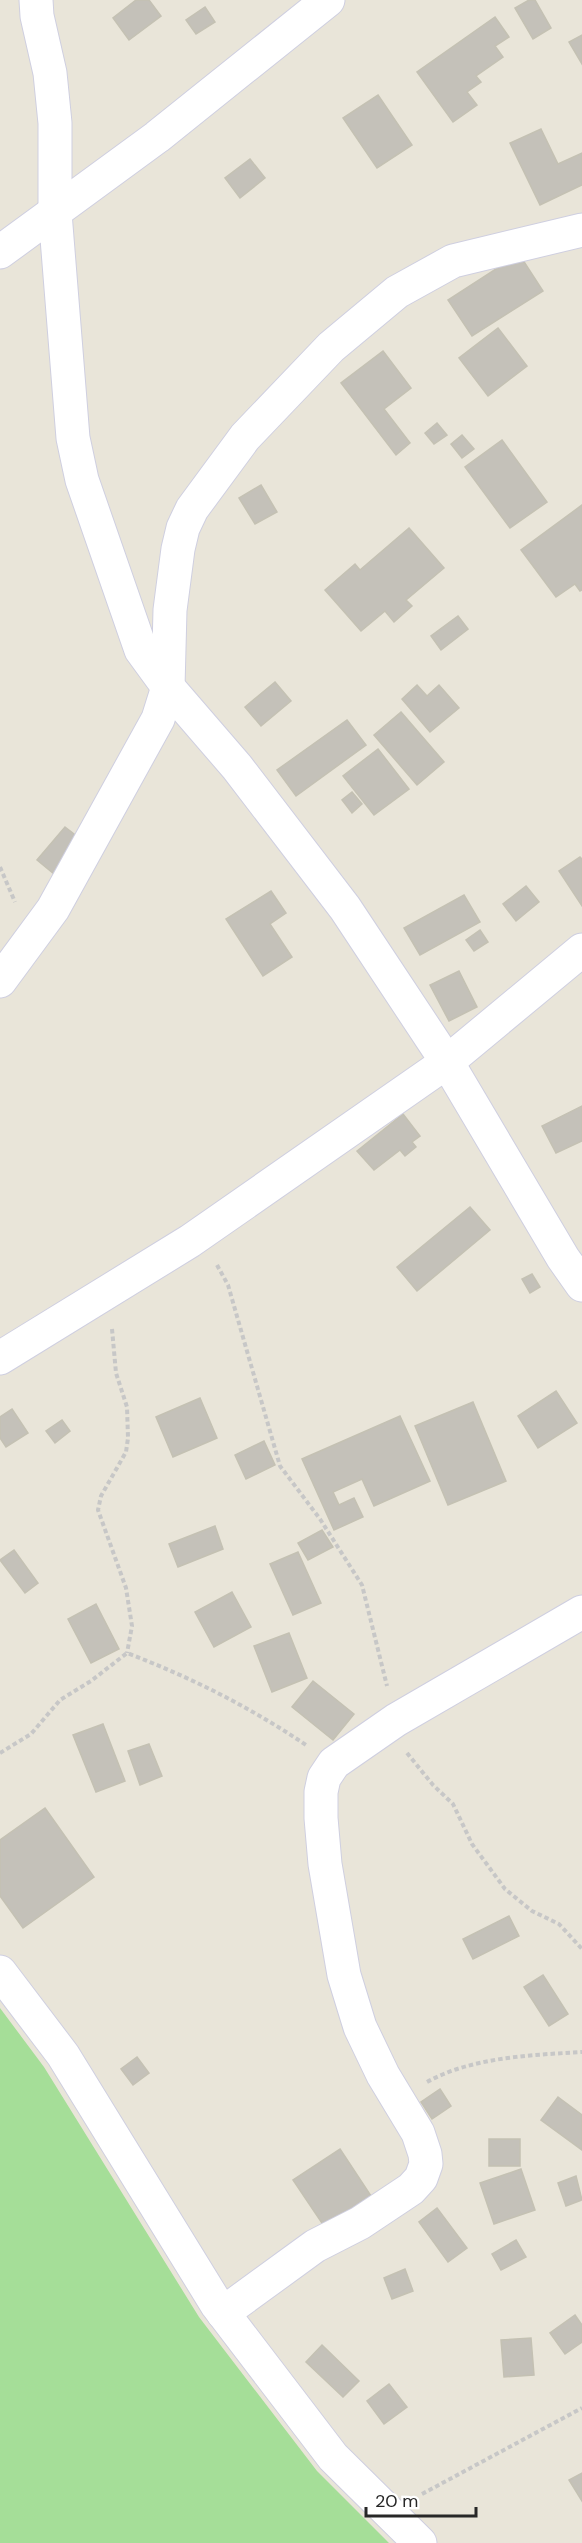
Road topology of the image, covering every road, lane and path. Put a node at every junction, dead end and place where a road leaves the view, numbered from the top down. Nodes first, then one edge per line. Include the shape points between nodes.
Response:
1 (36, 0) edge
2 (328, 0) edge
3 (55, 213) junction
4 (582, 230) edge
5 (0, 252) edge
6 (168, 687) junction
7 (582, 950) edge
8 (0, 981) edge
9 (447, 1062) junction
10 (190, 1241) junction
11 (582, 1286) edge
12 (110, 1290) junction
13 (0, 1358) edge
14 (582, 1612) edge
15 (127, 1653) junction
16 (391, 1723) junction
17 (0, 1753) edge
18 (334, 1763) junction
19 (582, 1949) edge
20 (0, 1972) edge
21 (582, 2052) edge
22 (397, 2099) junction
23 (224, 2313) junction
24 (582, 2408) edge
25 (389, 2512) junction
26 (420, 2543) edge

1 - 3 street via 52,93
2 - 3 street
3 - 5 street
3 - 6 street via 73,438 82,480 141,650
4 - 6 street via 453,261 397,292 331,347 273,406 214,477 183,528 170,610
6 - 8 street via 144,747 54,909
6 - 9 street via 237,767 345,908
7 - 9 street
9 - 10 street
9 - 11 street
10 - 12 street
10 - 16 path via 219,1268 228,1285 280,1466 362,1585
12 - 13 street
12 - 15 path via 112,1351 127,1407 128,1438 126,1452 100,1496 98,1510 126,1588 132,1626
14 - 16 street
15 - 17 path via 60,1700 31,1734
15 - 18 path via 181,1674 259,1713
16 - 18 street
16 - 19 path via 433,1785 453,1804 472,1844 505,1889 531,1911 559,1924
18 - 22 street via 321,1792 333,1918 344,1975 360,2027
20 - 23 street via 63,2055
21 - 22 path via 507,2058 468,2067 431,2080
22 - 23 street via 418,2133 425,2154 421,2178 360,2223 315,2246
23 - 25 street via 333,2457
24 - 25 path
25 - 26 street

